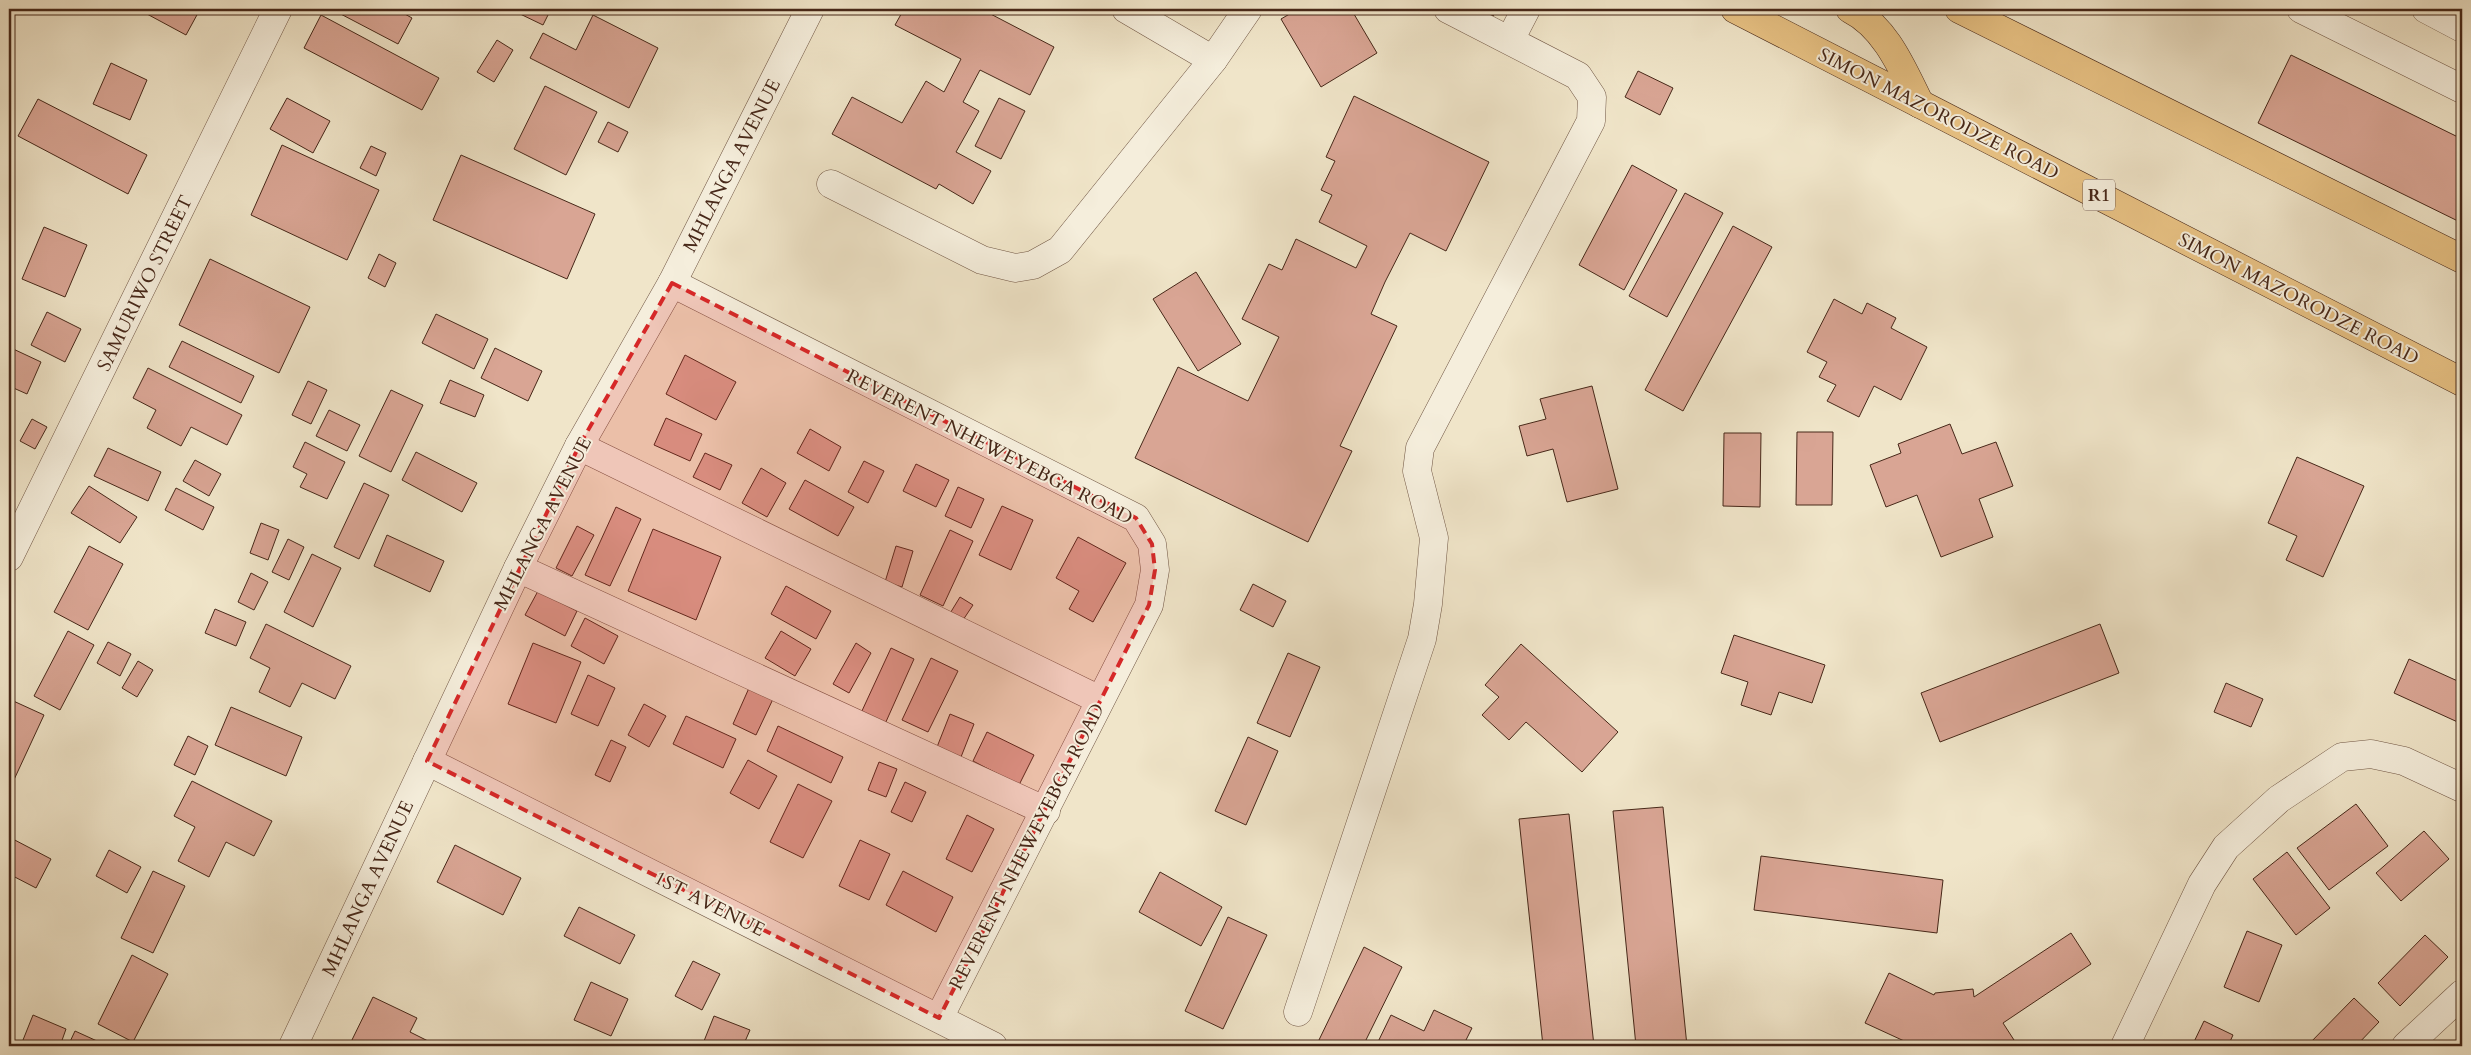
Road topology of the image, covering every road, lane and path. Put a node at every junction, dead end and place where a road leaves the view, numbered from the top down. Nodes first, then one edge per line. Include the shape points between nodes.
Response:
1 (278, 9) edge
2 (810, 9) edge
3 (1126, 9) edge
4 (1248, 9) edge
5 (1448, 9) edge
6 (1526, 9) edge
7 (1735, 9) edge
8 (1850, 9) edge
9 (1959, 9) edge
10 (2301, 9) edge
11 (2426, 9) edge
12 (2462, 28) edge
13 (1510, 40) junction
14 (1213, 60) junction
15 (2462, 89) edge
16 (1920, 104) junction
17 (831, 184) dead end
18 (2462, 259) edge
19 (672, 283) junction
20 (2462, 382) edge
21 (580, 446) junction
22 (9, 557) edge
23 (518, 568) junction
24 (1100, 700) junction
25 (427, 761) junction
26 (2462, 788) edge
27 (1046, 811) junction
28 (2462, 994) edge
29 (1298, 1012) dead end
30 (939, 1018) junction
31 (293, 1046) edge
32 (993, 1046) edge
33 (2125, 1046) edge
34 (2406, 1046) edge

1 - 22 street, SAMURIWO STREET
2 - 19 street, MHLANGA AVENUE
3 - 14 street
4 - 14 street
5 - 13 street
6 - 13 street
7 - 16 highway, SIMON MAZORODZE ROAD / R1
8 - 16 highway via 1877,30 1895,52
9 - 18 highway
10 - 15 street
11 - 12 street
13 - 29 street via 1578,76 1592,97 1591,121 1420,448 1418,471 1434,538 1422,639
14 - 17 street via 1060,250 1033,264 1015,268 982,260
16 - 20 highway, SIMON MAZORODZE ROAD / R1
19 - 21 street, MHLANGA AVENUE
19 - 24 street, REVERENT NHEWEYEBGA ROAD via 1136,518 1152,544 1155,570 1149,605
21 - 23 street, MHLANGA AVENUE
21 - 24 street
23 - 25 street, MHLANGA AVENUE
23 - 27 street
24 - 27 street, REVERENT NHEWEYEBGA ROAD
25 - 30 street, 1ST AVENUE
25 - 31 street, MHLANGA AVENUE
26 - 33 street via 2404,761 2371,754 2342,757 2279,799 2226,847 2202,884
27 - 30 street, REVERENT NHEWEYEBGA ROAD
28 - 34 street
30 - 32 street, 1ST AVENUE

